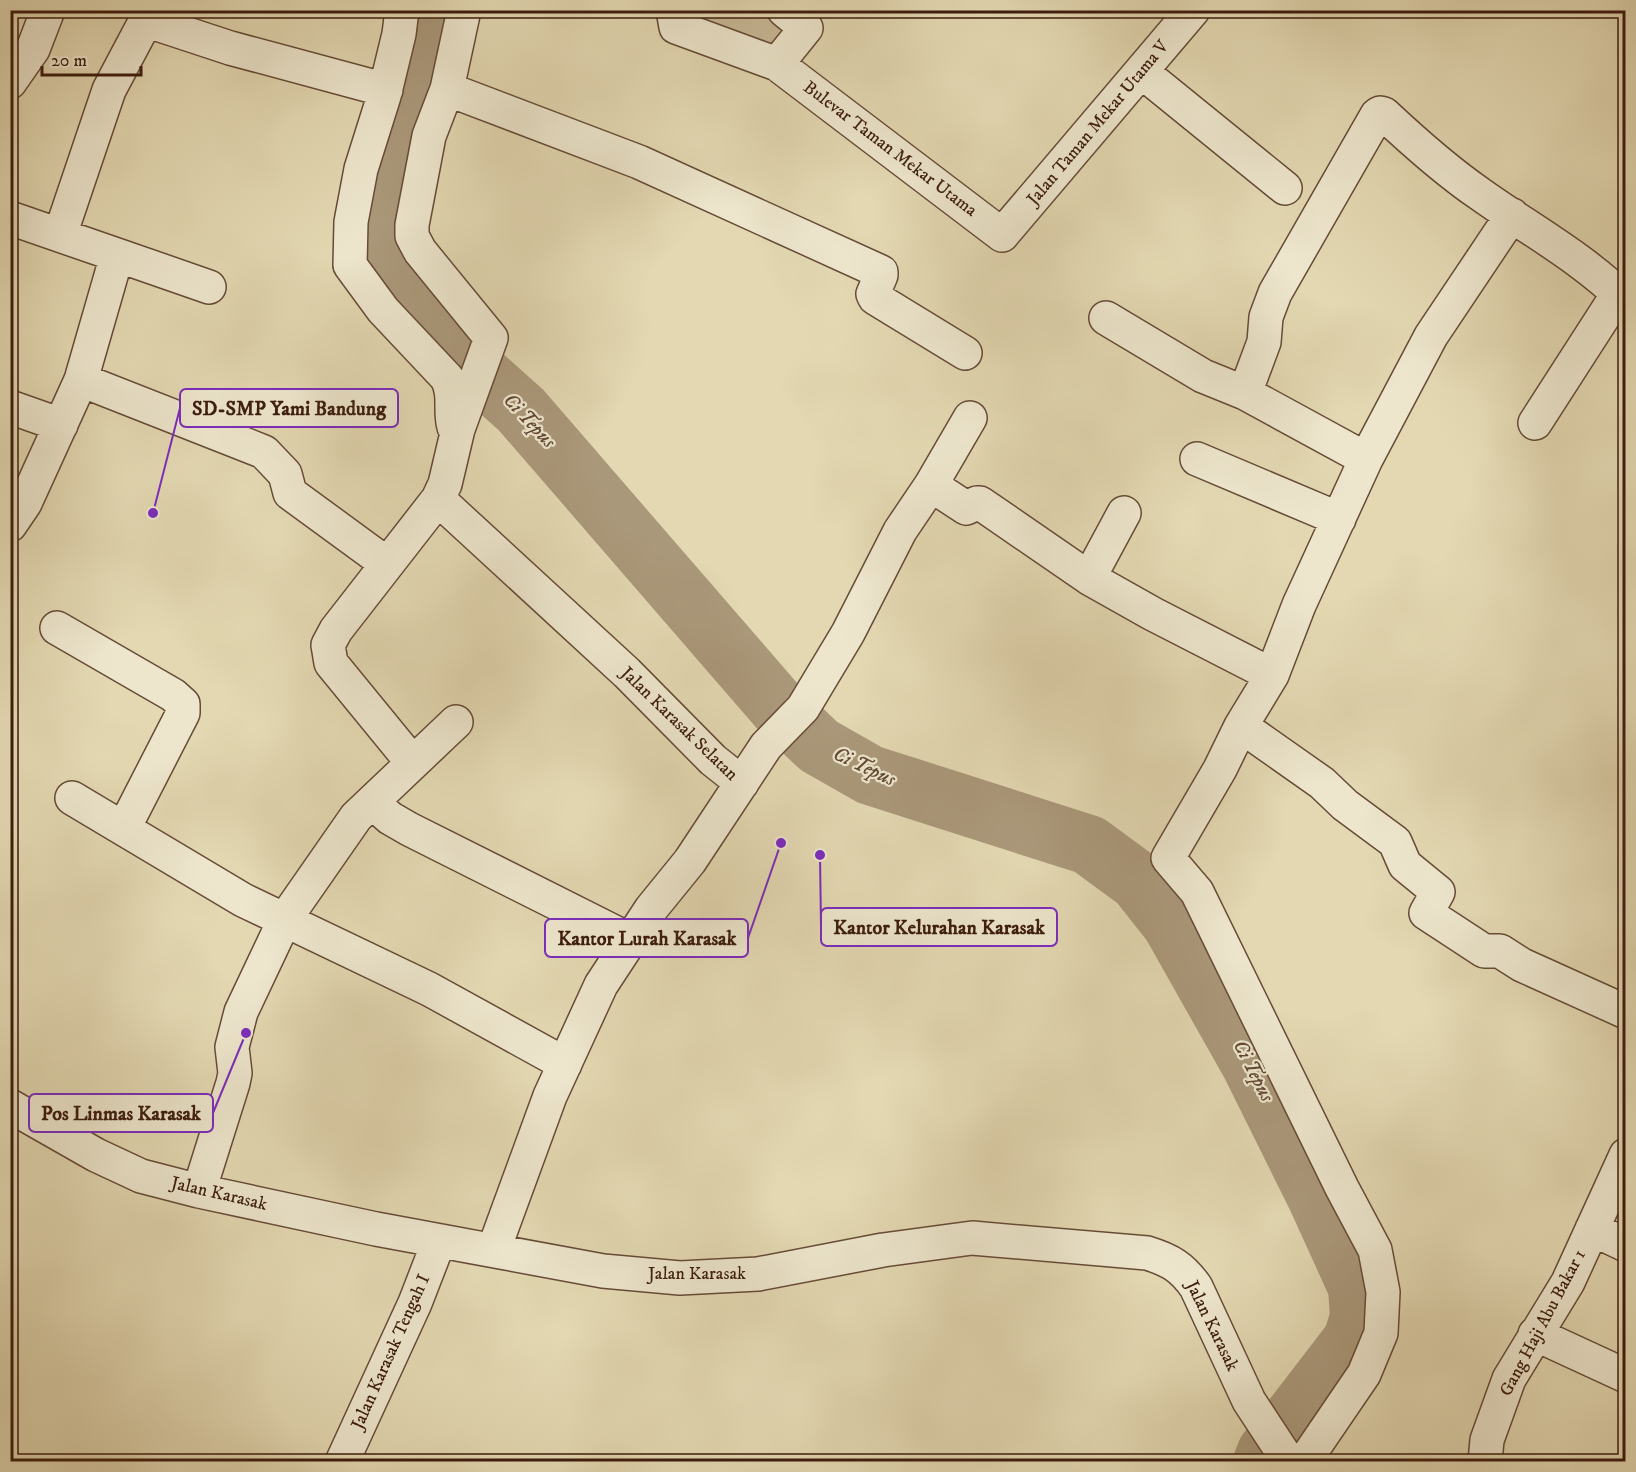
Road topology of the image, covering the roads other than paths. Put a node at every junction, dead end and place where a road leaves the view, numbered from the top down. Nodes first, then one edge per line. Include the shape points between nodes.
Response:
1 (48, 10) edge
2 (402, 10) edge
3 (464, 10) edge
4 (673, 10) edge
5 (1193, 10) edge
6 (154, 16) edge
7 (804, 16) edge
8 (777, 64) junction
9 (1142, 72) junction
10 (10, 81) edge
11 (447, 88) junction
12 (386, 90) junction
13 (1285, 188) dead end
14 (1512, 215) junction
15 (10, 218) edge
16 (60, 235) junction
17 (1002, 235) joint
18 (117, 255) junction
19 (209, 286) dead end
20 (1622, 297) edge
21 (1106, 318) dead end
22 (965, 353) dead end
23 (81, 380) junction
24 (1245, 393) junction
25 (10, 407) edge
26 (970, 418) dead end
27 (1535, 423) dead end
28 (61, 425) junction
29 (458, 429) junction
30 (1197, 459) dead end
31 (1366, 459) junction
32 (931, 485) junction
33 (438, 499) junction
34 (1124, 513) dead end
35 (1339, 519) junction
36 (10, 525) edge
37 (387, 564) junction
38 (1089, 578) junction
39 (57, 628) dead end
40 (1272, 675) junction
41 (456, 722) dead end
42 (1241, 726) junction
43 (412, 762) junction
44 (742, 783) junction
45 (72, 798) dead end
46 (372, 802) junction
47 (124, 828) junction
48 (285, 919) junction
49 (630, 940) junction
50 (1626, 1012) edge
51 (565, 1064) junction
52 (10, 1106) edge
53 (1626, 1155) edge
54 (199, 1191) junction
55 (1592, 1229) junction
56 (439, 1241) junction
57 (1626, 1245) edge
58 (494, 1250) junction
59 (1535, 1334) junction
60 (1626, 1376) edge
61 (1294, 1460) edge
62 (342, 1461) edge
63 (1485, 1461) edge

1 - 10 street via 33,49
2 - 12 street
3 - 11 street
4 - 8 street, Bulevar Taman Mekar Utama via 675,27
5 - 9 street, Jalan Taman Mekar Utama V
6 - 12 street via 230,48
6 - 16 street via 145,22 109,90
7 - 8 street
8 - 17 street, Bulevar Taman Mekar Utama
9 - 13 street
9 - 17 street, Jalan Taman Mekar Utama V
11 - 22 street via 639,162 881,272 875,298
11 - 29 street via 429,135 412,236 491,338
12 - 29 street via 351,222 350,265 383,310 447,378 453,390 453,426
14 - 20 street
14 - 24 street via 1426,154 1384,114 1377,115 1275,293 1266,317 1264,342
14 - 31 street via 1431,336
15 - 16 street
16 - 18 street
18 - 19 street
18 - 23 street
20 - 27 street
21 - 24 street via 1203,376
23 - 28 street
23 - 37 street via 264,452 285,474 290,493
24 - 31 street
25 - 28 street
26 - 32 street
28 - 36 street via 25,503
29 - 33 street
30 - 35 street
31 - 35 street
32 - 38 street via 966,508 980,503
32 - 44 street via 900,531 848,633 803,708 766,746
33 - 37 street
33 - 44 street, Jalan Karasak Selatan
34 - 38 street
35 - 40 street
37 - 43 street via 328,645 331,663
38 - 40 street
39 - 47 street via 183,704 183,713
40 - 42 street
41 - 43 street
42 - 50 street via 1322,783 1395,842 1405,865 1438,892 1426,913 1484,951 1500,951 1522,965
42 - 61 street via 1168,858 1197,892 1375,1250 1383,1292 1381,1333 1364,1374
43 - 46 street
44 - 49 street, Jalan Karasak Selatan
45 - 47 street
46 - 48 street via 356,817
46 - 49 street via 409,829
47 - 48 street via 243,900
48 - 51 street via 429,989
48 - 54 street via 241,1012 232,1047 233,1083
49 - 51 street, Jalan Karasak Selatan via 601,985
51 - 58 street, Jalan Karasak Selatan
52 - 54 street, Jalan Karasak via 141,1176
53 - 55 street, Gang Haji Abu Bakar 1
54 - 56 street, Jalan Karasak
55 - 57 street
55 - 59 street, Gang Haji Abu Bakar 1 via 1569,1282
56 - 58 street, Jalan Karasak
56 - 62 street, Jalan Karasak Tengah I via 415,1303
58 - 61 street, Jalan Karasak via 603,1271 680,1278 758,1274 972,1238 1146,1253 1166,1259 1185,1272 1196,1287 1249,1401
59 - 60 street
59 - 63 street, Gang Haji Abu Bakar 1 via 1509,1379 1487,1440

